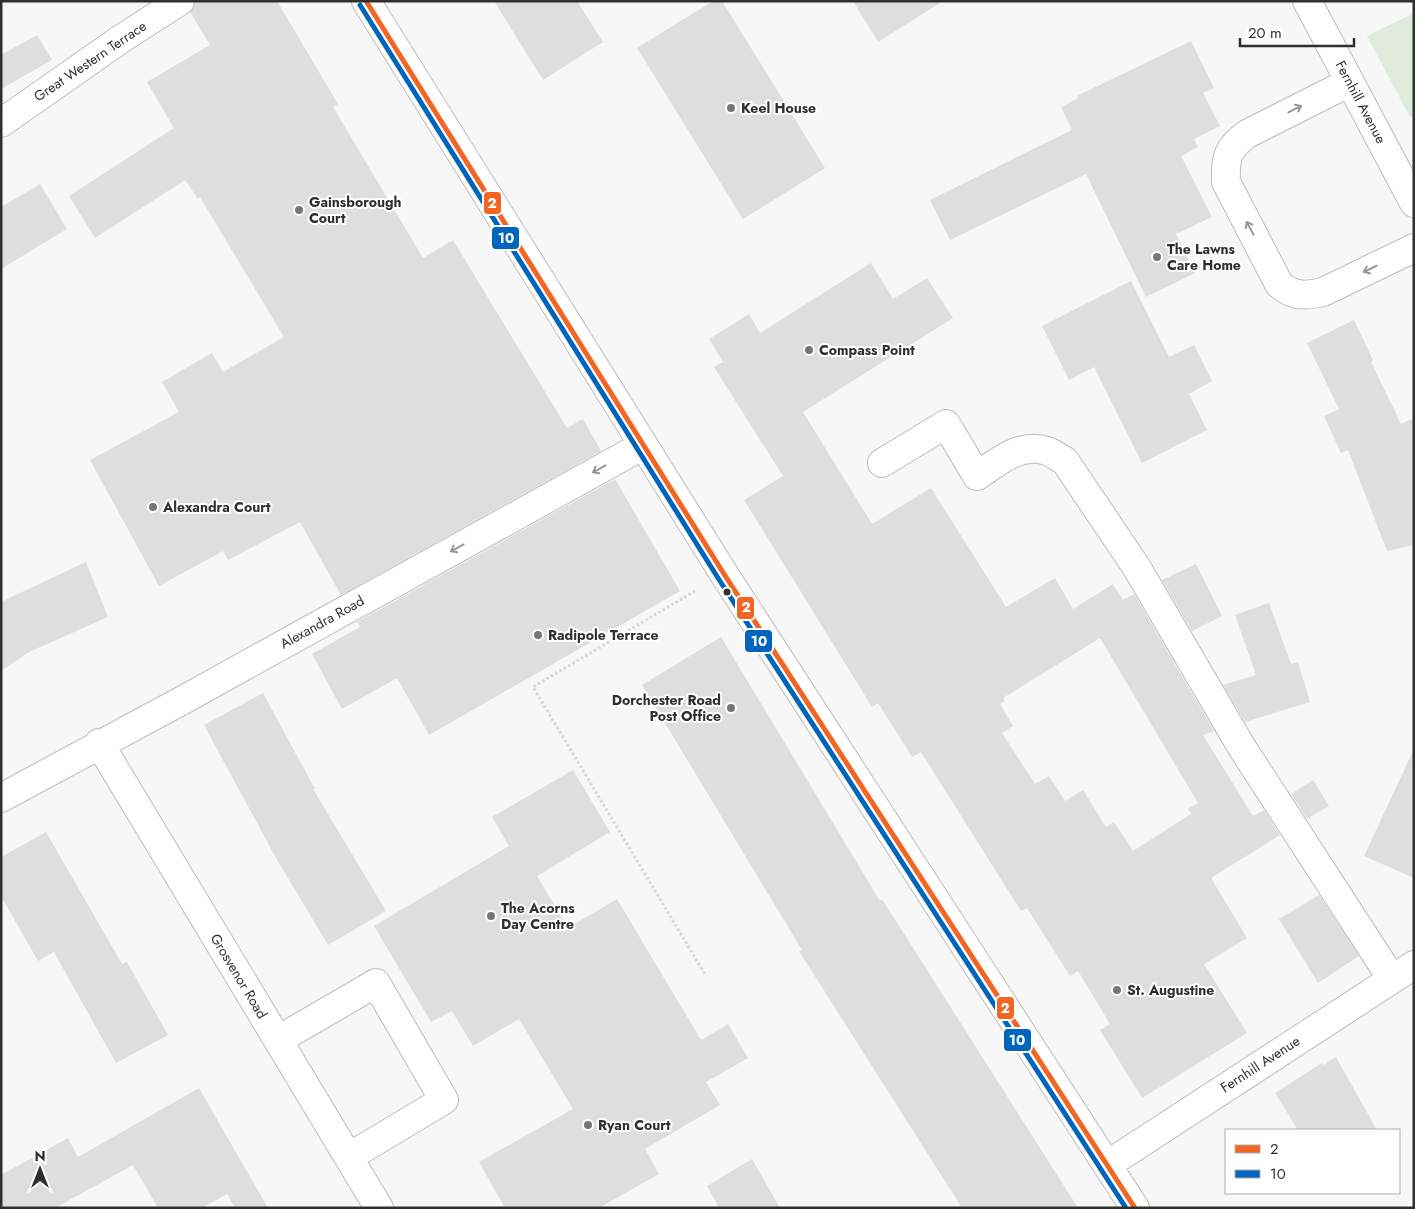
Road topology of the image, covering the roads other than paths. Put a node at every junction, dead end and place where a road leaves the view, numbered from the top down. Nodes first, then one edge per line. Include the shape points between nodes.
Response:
1 (180, 1) edge
2 (366, 1) edge
3 (1307, 1) edge
4 (1350, 82) junction
5 (1, 123) edge
6 (1414, 203) edge
7 (1414, 248) edge
8 (642, 446) junction
9 (882, 463) dead end
10 (100, 743) junction
11 (1, 798) edge
12 (1403, 972) edge
13 (278, 1040) junction
14 (349, 1157) junction
15 (1107, 1164) junction
16 (379, 1208) edge
17 (1135, 1208) edge

1 - 5 street, Great Western Terrace
2 - 8 street
3 - 4 street, Fernhill Avenue
4 - 6 street, Fernhill Avenue
7 -> 4 street via 1323,292 1297,295 1280,284 1226,182 1228,152 1235,143
8 -> 10 street, Alexandra Road
8 - 15 street
9 - 12 street via 946,424 977,476 1015,452 1030,448 1065,461 1137,568 1242,746
10 - 11 street, Alexandra Road
10 - 13 street, Grosvenor Road
12 - 15 street, Fernhill Avenue
13 - 14 street, Grosvenor Road
13 - 14 street via 376,983 444,1100
14 - 16 street, Grosvenor Road
15 - 17 street

